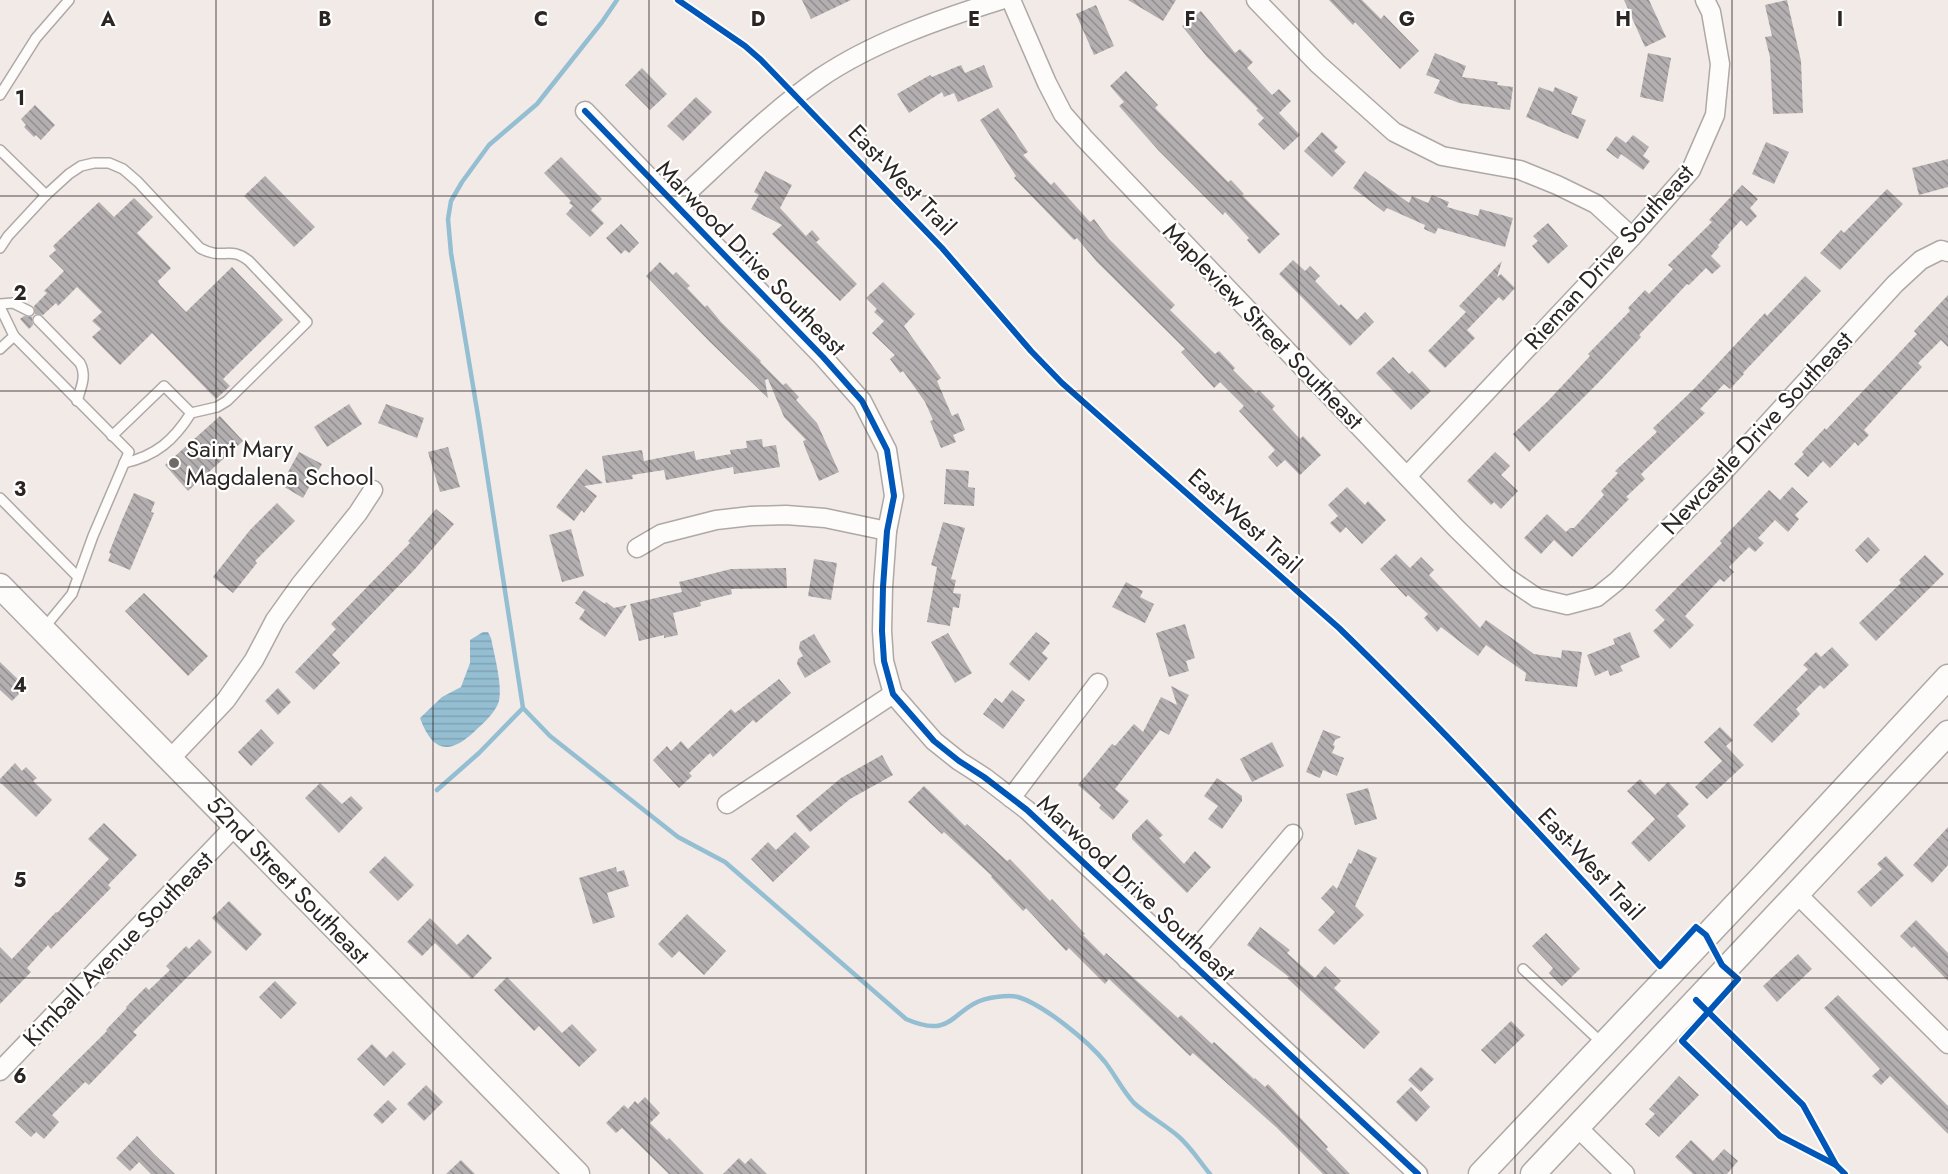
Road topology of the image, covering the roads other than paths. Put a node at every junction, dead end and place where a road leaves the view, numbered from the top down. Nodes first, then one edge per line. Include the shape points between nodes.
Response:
1 (69, 0) edge
2 (1001, 0) edge
3 (1011, 0) edge
4 (1256, 0) edge
5 (1705, 0) edge
6 (0, 95) edge
7 (585, 111) dead end
8 (0, 150) edge
9 (46, 195) junction
10 (675, 204) junction
11 (1632, 237) junction
12 (0, 248) edge
13 (1944, 251) edge
14 (0, 305) edge
15 (29, 311) dead end
16 (38, 320) dead end
17 (14, 336) junction
18 (0, 350) edge
19 (77, 401) junction
20 (191, 413) junction
21 (112, 436) junction
22 (124, 463) junction
23 (1407, 476) junction
24 (373, 490) dead end
25 (0, 498) edge
26 (887, 531) junction
27 (637, 548) dead end
28 (78, 577) junction
29 (0, 586) edge
30 (1567, 605) joint
31 (42, 630) junction
32 (1948, 677) edge
33 (1098, 683) dead end
34 (893, 694) junction
35 (1948, 733) edge
36 (170, 759) junction
37 (1011, 798) junction
38 (727, 804) dead end
39 (235, 826) junction
40 (1293, 834) dead end
41 (1797, 894) junction
42 (1187, 960) junction
43 (1679, 963) junction
44 (1523, 969) dead end
45 (1688, 1009) junction
46 (1603, 1044) junction
47 (1948, 1044) edge
48 (0, 1071) edge
49 (1577, 1127) junction
50 (577, 1174) edge
51 (1418, 1174) edge
52 (1481, 1174) edge
53 (1533, 1174) edge
54 (1625, 1174) edge

1 - 6 lane via 36,38
2 - 10 street via 884,43 821,77 775,113
3 - 23 street, Mapleview Street Southeast via 1063,114
4 - 11 street via 1318,64 1394,132 1442,156 1520,170 1557,185 1596,204
5 - 11 street, Rieman Drive Southeast via 1711,12 1720,64 1715,115 1691,170
7 - 10 street, Marwood Drive Southeast
8 - 9 lane
9 - 12 lane
9 - 20 lane via 81,166 109,163 123,169 200,248 212,254 239,253 307,322 227,401
10 - 26 street, Marwood Drive Southeast via 862,402 887,450 894,496
11 - 23 street, Rieman Drive Southeast
13 - 30 street, Newcastle Drive Southeast via 1921,260 1895,284 1717,479 1617,581 1597,597
14 - 15 lane via 13,303
14 - 17 lane
16 - 19 lane via 80,363 84,376
17 - 18 lane
17 - 19 lane
19 - 21 lane
20 - 21 lane via 164,386
20 - 22 lane via 163,448
21 - 22 lane via 129,452
22 - 28 lane
23 - 30 street, Mapleview Street Southeast via 1506,577 1537,598
24 - 36 street via 275,620 226,700
25 - 28 lane
26 - 27 street via 825,518 751,516 661,534
26 - 34 street, Marwood Drive Southeast via 882,630 884,661
28 - 31 lane via 72,594
29 - 31 main road, 52nd Street Southeast
31 - 36 main road, 52nd Street Southeast
32 - 43 main road
33 - 37 street
34 - 37 street, Marwood Drive Southeast via 934,741
34 - 38 street
35 - 41 main road
36 - 39 main road, 52nd Street Southeast
37 - 42 street, Marwood Drive Southeast
39 - 48 street, Kimball Avenue Southeast
39 - 50 main road, 52nd Street Southeast
40 - 42 street
41 - 45 main road
41 - 47 street
42 - 51 street, Marwood Drive Southeast
43 - 45 main road via 1692,979
43 - 46 main road
44 - 46 lane
45 - 49 main road
46 - 52 main road
49 - 53 main road
49 - 54 street

